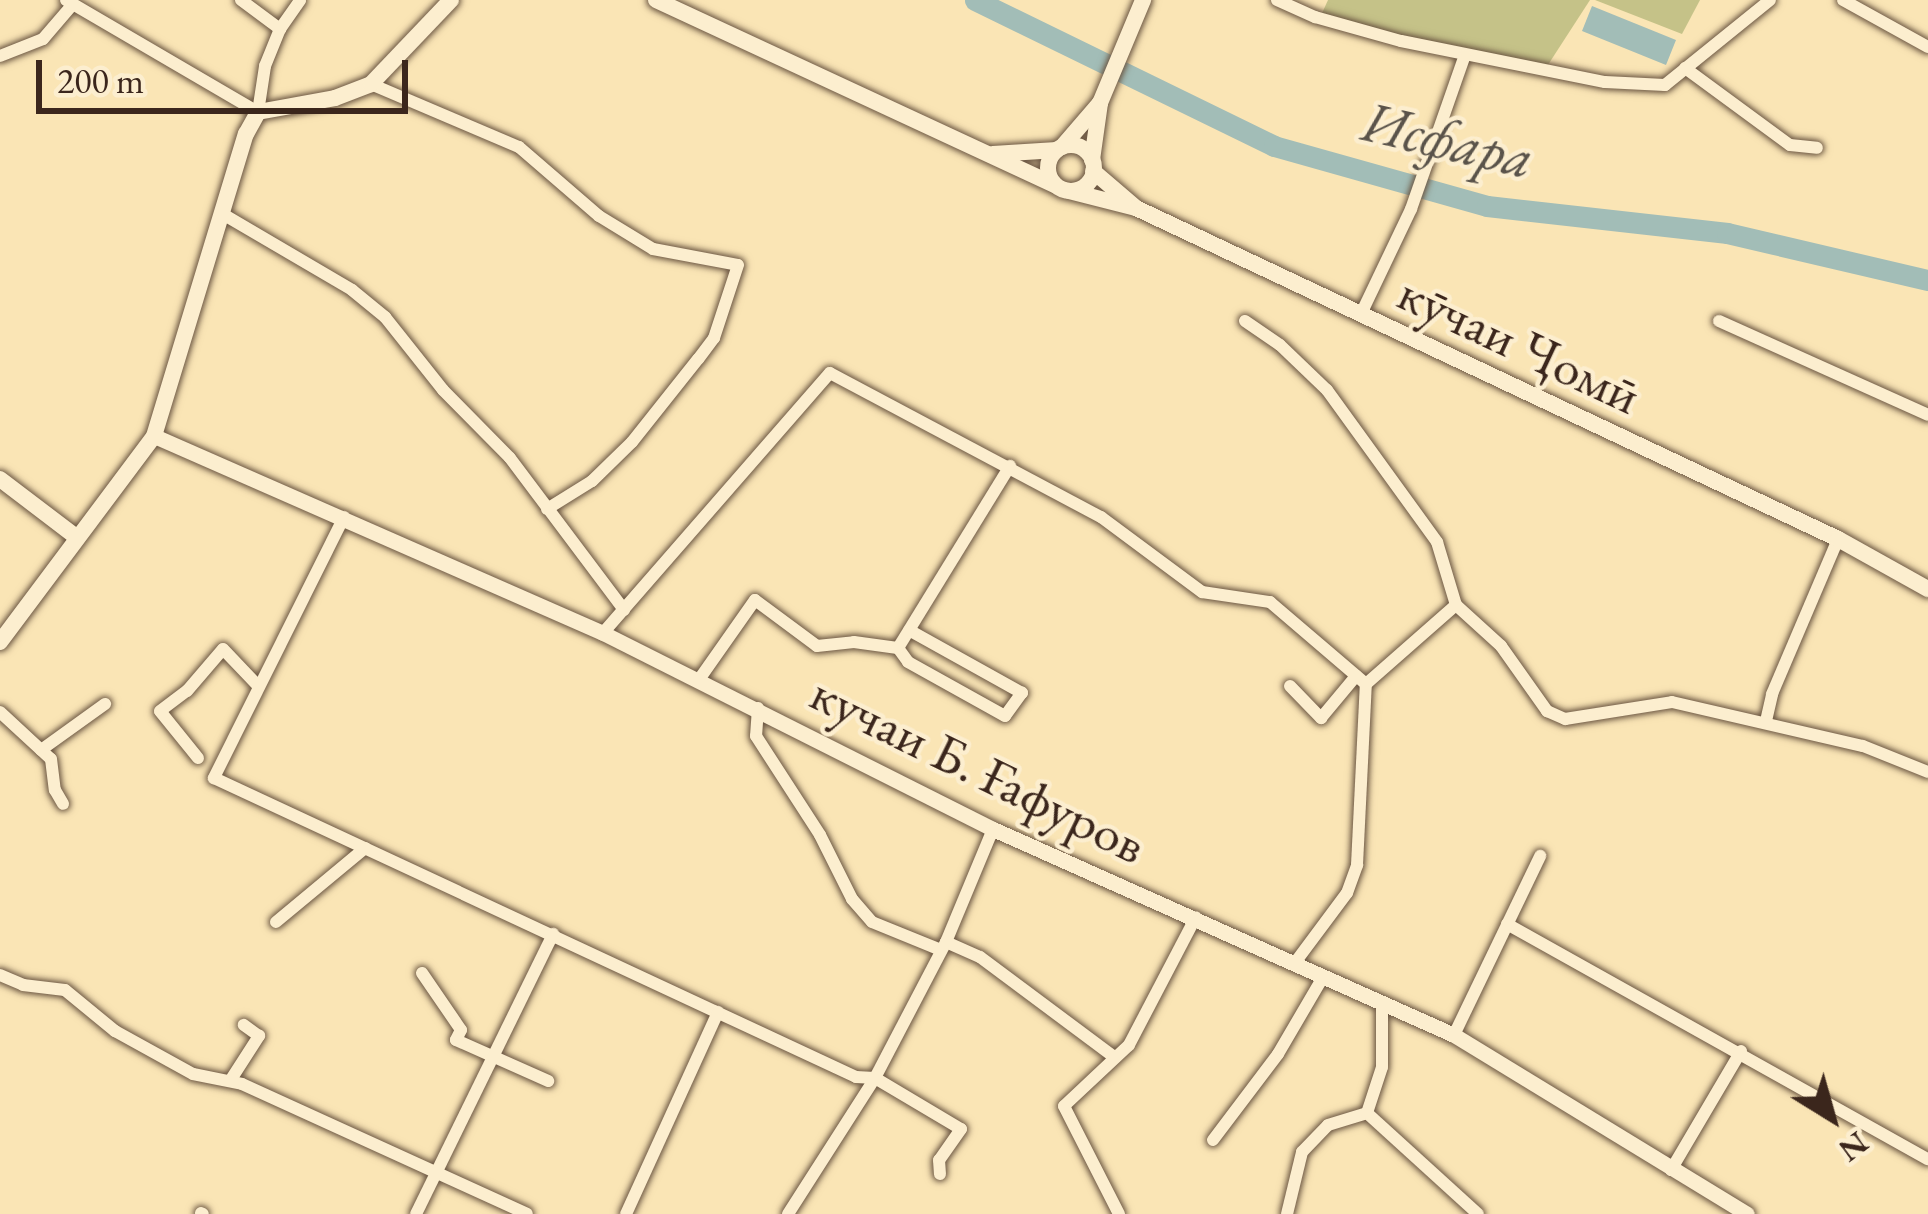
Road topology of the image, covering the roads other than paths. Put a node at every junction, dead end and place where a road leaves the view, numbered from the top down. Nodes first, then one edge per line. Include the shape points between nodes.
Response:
1 (241, 0) edge
2 (300, 0) edge
3 (451, 0) edge
4 (656, 0) edge
5 (1143, 0) edge
6 (1276, 0) edge
7 (1770, 0) edge
8 (1843, 0) edge
9 (70, 2) edge
10 (280, 29) junction
11 (1928, 47) edge
12 (1465, 55) junction
13 (0, 56) edge
14 (1685, 68) junction
15 (371, 84) junction
16 (1103, 98) junction
17 (259, 112) junction
18 (1059, 148) junction
19 (1817, 148) dead end
20 (989, 154) junction
21 (1093, 166) junction
22 (1062, 188) junction
23 (1136, 208) junction
24 (221, 213) junction
25 (1361, 314) junction
26 (1245, 321) dead end
27 (1719, 322) dead end
28 (1928, 416) edge
29 (154, 436) junction
30 (1010, 466) junction
31 (0, 479) edge
32 (547, 509) junction
33 (344, 517) junction
34 (76, 537) junction
35 (1838, 539) junction
36 (1928, 589) edge
37 (1456, 605) junction
38 (624, 610) junction
39 (910, 630) junction
40 (603, 634) junction
41 (0, 642) edge
42 (898, 648) junction
43 (1361, 680) junction
44 (698, 681) junction
45 (1290, 686) dead end
46 (259, 687) junction
47 (105, 704) dead end
48 (758, 707) junction
49 (0, 712) edge
50 (1766, 721) junction
51 (40, 750) junction
52 (198, 758) dead end
53 (1928, 772) edge
54 (63, 804) dead end
55 (994, 829) junction
56 (365, 848) junction
57 (1540, 856) dead end
58 (1196, 917) junction
59 (275, 922) dead end
60 (1507, 924) junction
61 (553, 934) junction
62 (943, 946) junction
63 (1294, 964) junction
64 (422, 973) dead end
65 (0, 975) edge
66 (1323, 977) junction
67 (1382, 1004) junction
68 (718, 1012) junction
69 (244, 1025) dead end
70 (1454, 1035) junction
71 (1741, 1051) junction
72 (493, 1057) junction
73 (1114, 1057) junction
74 (874, 1078) junction
75 (548, 1081) dead end
76 (230, 1082) junction
77 (1367, 1113) junction
78 (1213, 1141) dead end
79 (1928, 1159) edge
80 (437, 1169) junction
81 (1671, 1170) junction
82 (940, 1174) dead end
83 (1107, 1198) junction
84 (416, 1214) edge
85 (527, 1214) edge
86 (626, 1214) edge
87 (788, 1214) edge
88 (1097, 1214) edge
89 (1119, 1214) edge
90 (1287, 1214) edge
91 (1478, 1214) edge
92 (1748, 1214) edge

1 - 10 street
2 - 10 street
3 - 15 main road
4 - 20 main road, кӯчаи Ҷомӣ
5 - 16 main road
6 - 12 street
7 - 14 street
8 - 11 street
9 - 13 street via 43,39
9 - 17 street
10 - 17 street
12 - 14 street via 1605,82 1665,85
12 - 25 street via 1411,208
14 - 19 street via 1790,145
15 - 17 main road
15 - 32 street via 520,147 599,217 653,249 738,265 698,359 632,442
16 - 18 main road
16 - 21 main road
17 - 24 main road
18 - 20 main road
18 - 21 main road via 1076,146
18 - 22 main road via 1048,164
20 - 22 main road, кӯчаи Ҷомӣ
21 - 22 main road via 1082,188
21 - 23 main road
22 - 23 main road, кӯчаи Ҷомӣ
23 - 25 main road, кӯчаи Ҷомӣ
24 - 29 main road
24 - 32 street via 385,317
25 - 35 main road, кӯчаи Ҷомӣ
26 - 37 street via 1327,390 1437,542
27 - 28 street
29 - 33 street, кучаи Б. Ғафуров
29 - 34 main road
30 - 38 street via 830,374
30 - 39 street
30 - 43 street via 1101,517 1202,592 1270,602
31 - 34 main road
32 - 38 street
33 - 40 street, кучаи Б. Ғафуров
33 - 46 street
34 - 41 main road
35 - 36 main road, кӯчаи Ҷомӣ
35 - 50 street
37 - 43 street
37 - 50 street via 1501,646 1547,710 1564,719 1672,702
38 - 40 street
39 - 42 street
39 - 42 street via 1022,693 1005,716 908,662
40 - 44 street, кучаи Б. Ғафуров
42 - 44 street via 818,646 755,600
43 - 45 street via 1321,718
43 - 63 street via 1357,865 1347,893
44 - 48 street, кучаи Б. Ғафуров
46 - 52 street via 224,649 160,711
46 - 56 street via 214,778
47 - 51 street
48 - 55 street, кучаи Б. Ғафуров
48 - 62 street via 756,736 852,899 872,922
49 - 51 street
50 - 53 street
51 - 54 street via 51,759
55 - 58 street, кучаи Б. Ғафуров
55 - 62 street
56 - 59 street
56 - 61 street
57 - 60 street
58 - 63 street, кучаи Б. Ғафуров
58 - 73 street via 1153,1006
60 - 70 street
60 - 71 street
61 - 68 street
61 - 72 street
62 - 73 street via 980,957
62 - 74 street
63 - 66 street, кучаи Б. Ғафуров
64 - 72 street via 461,1030 456,1040
65 - 76 street via 65,990 115,1031 193,1073
66 - 67 street, кучаи Б. Ғафуров
66 - 78 street
67 - 70 street, кучаи Б. Ғафуров
67 - 77 street via 1382,1067
68 - 74 street via 856,1077
68 - 86 street
69 - 76 street via 259,1036
70 - 81 street, кучаи Б. Ғафуров
71 - 79 street
71 - 81 street
72 - 75 street
72 - 80 street
73 - 83 street via 1064,1106
74 - 82 street via 962,1129 939,1160
74 - 87 street
76 - 80 street
77 - 90 street via 1328,1125 1302,1152
77 - 91 street
80 - 84 street
80 - 85 street
81 - 92 street, кучаи Б. Ғафуров
83 - 88 street
83 - 89 street

